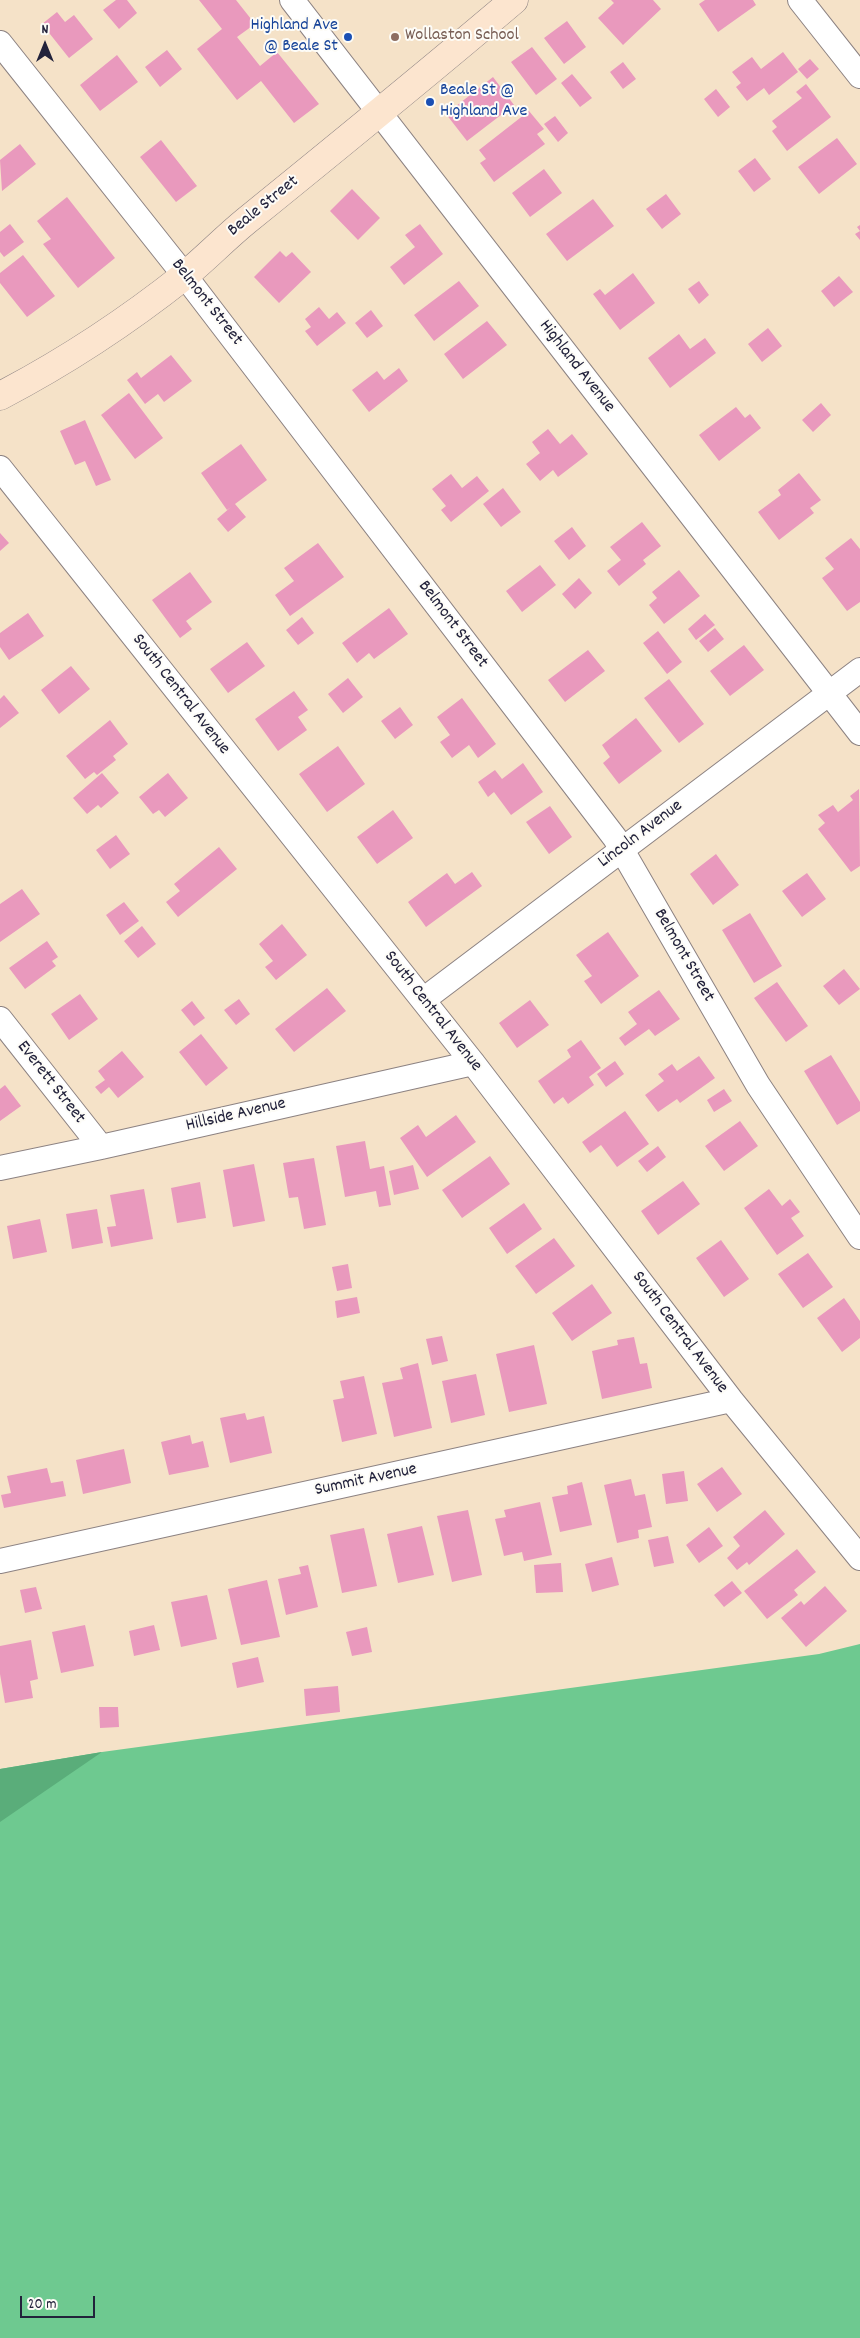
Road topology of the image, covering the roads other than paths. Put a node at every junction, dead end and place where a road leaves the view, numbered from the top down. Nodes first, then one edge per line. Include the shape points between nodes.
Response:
1 (292, 0) edge
2 (514, 0) edge
3 (800, 0) edge
4 (0, 43) edge
5 (860, 76) edge
6 (380, 113) junction
7 (185, 276) junction
8 (0, 396) edge
9 (0, 468) edge
10 (860, 670) edge
11 (828, 692) junction
12 (860, 733) edge
13 (621, 850) junction
14 (423, 1000) junction
15 (0, 1019) edge
16 (472, 1063) junction
17 (101, 1147) junction
18 (0, 1168) edge
19 (860, 1237) edge
20 (731, 1400) junction
21 (860, 1558) edge
22 (0, 1561) edge

1 - 6 street, Highland Avenue
2 - 6 main road, Beale Street
3 - 5 street
4 - 7 street, Belmont Street
6 - 7 main road, Beale Street via 225,238
6 - 11 street, Highland Avenue
7 - 8 main road, Beale Street via 55,367
7 - 13 street, Belmont Street
9 - 14 street, South Central Avenue
10 - 11 street, Lincoln Avenue
11 - 12 street, Highland Avenue
11 - 13 street, Lincoln Avenue
13 - 14 street, Lincoln Avenue
13 - 19 street, Belmont Street via 758,1085
14 - 16 street, South Central Avenue
15 - 17 street, Everett Street
16 - 17 street, Hillside Avenue
16 - 20 street, South Central Avenue
17 - 18 street, Hillside Avenue
20 - 21 street, South Central Avenue
20 - 22 street, Summit Avenue

